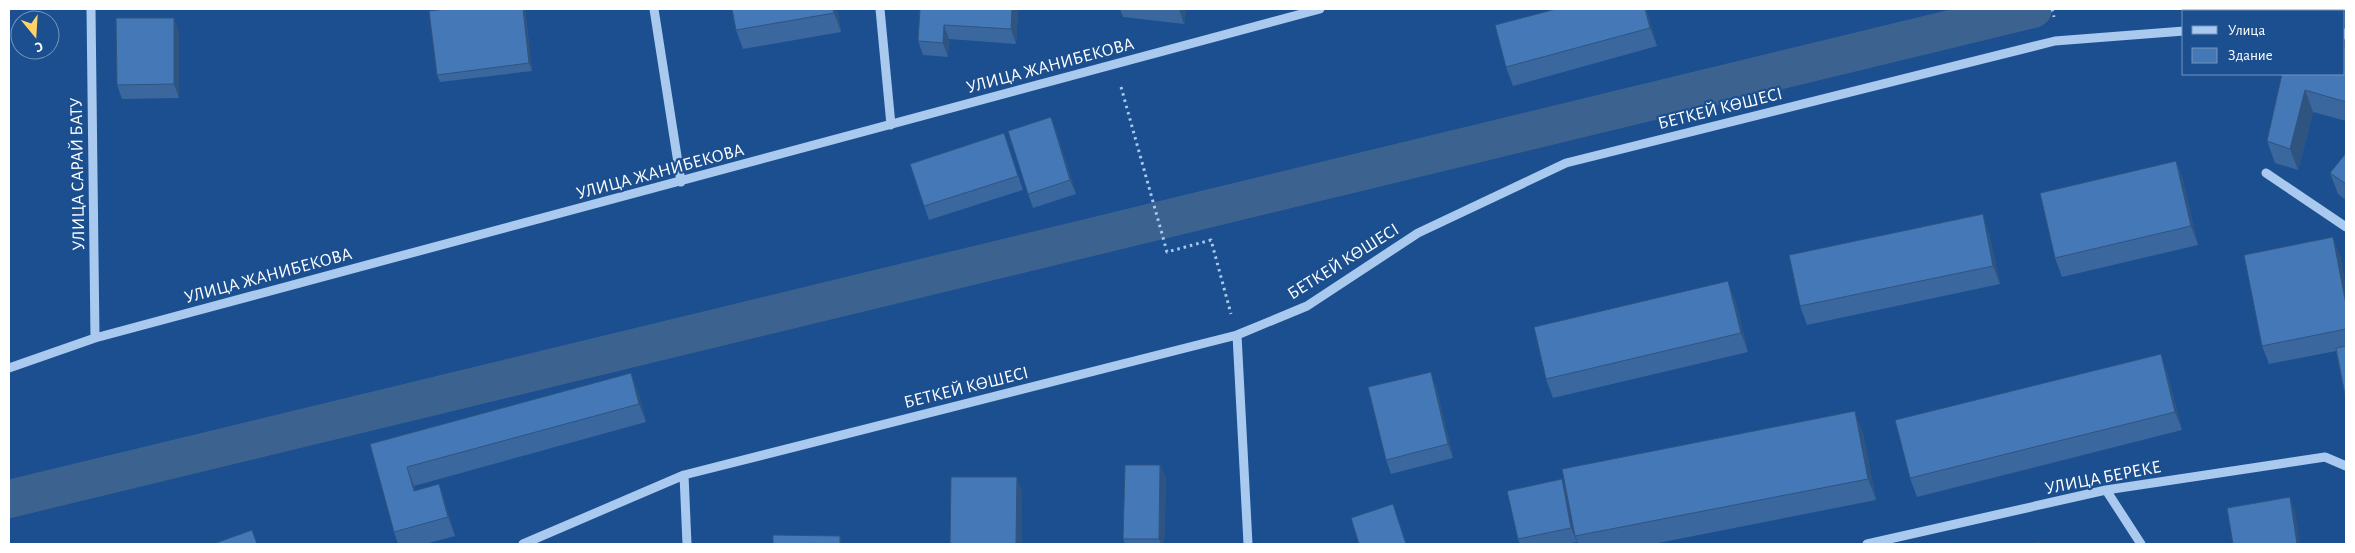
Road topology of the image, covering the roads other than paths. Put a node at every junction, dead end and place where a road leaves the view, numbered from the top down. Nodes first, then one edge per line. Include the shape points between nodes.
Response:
1 (91, 9) edge
2 (654, 9) edge
3 (880, 9) edge
4 (1320, 9) edge
5 (2182, 31) edge
6 (891, 125) junction
7 (2266, 173) dead end
8 (680, 182) junction
9 (2346, 227) edge
10 (1237, 335) junction
11 (95, 338) junction
12 (9, 368) edge
13 (2346, 466) edge
14 (684, 475) junction
15 (2106, 490) junction
16 (523, 544) edge
17 (687, 544) edge
18 (1248, 544) edge
19 (1867, 544) edge
20 (2140, 544) edge

1 - 11 street, УЛИЦА САРАЙ БАТУ
2 - 8 street
3 - 6 street
4 - 6 street, УЛИЦА ЖАНИБЕКОВА
5 - 10 street, БЕТКЕЙ КӨШЕСІ via 2056,40 1566,163 1418,233 1307,306
6 - 8 street, УЛИЦА ЖАНИБЕКОВА
7 - 9 street
8 - 11 street, УЛИЦА ЖАНИБЕКОВА
10 - 14 street, БЕТКЕЙ КӨШЕСІ
10 - 18 street
11 - 12 street, УЛИЦА ЖАНИБЕКОВА
13 - 15 street, УЛИЦА БЕРЕКЕ via 2325,457
14 - 16 street, БЕТКЕЙ КӨШЕСІ
14 - 17 street
15 - 19 street, УЛИЦА БЕРЕКЕ
15 - 20 street

